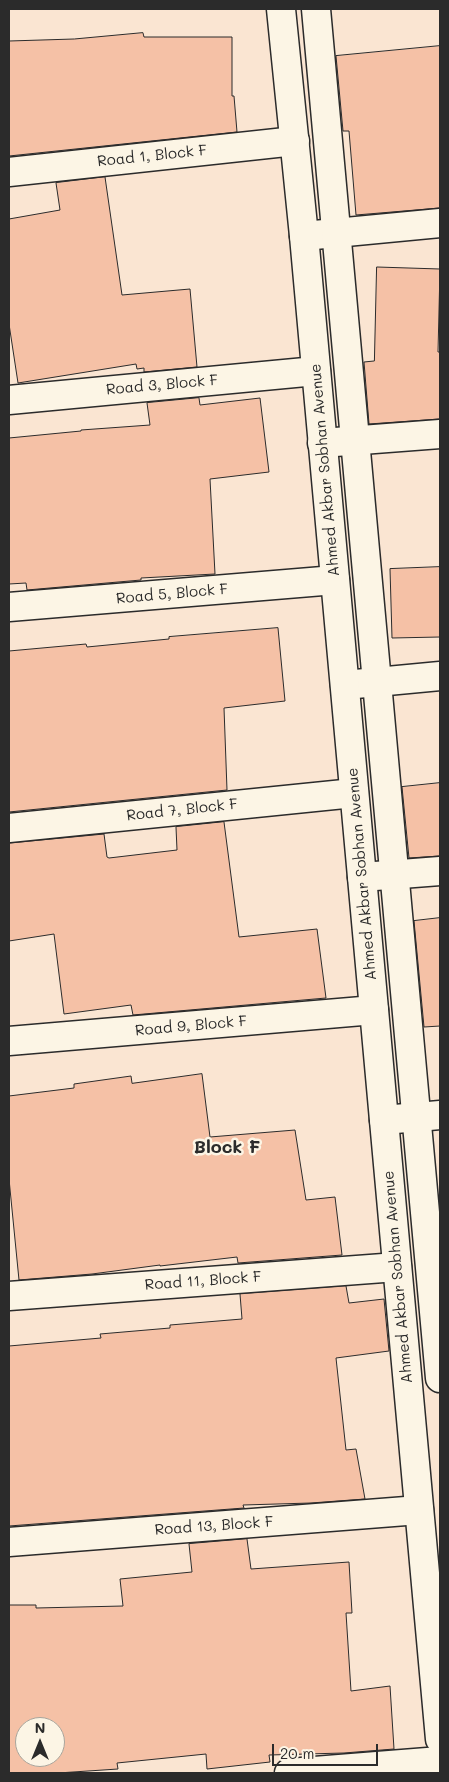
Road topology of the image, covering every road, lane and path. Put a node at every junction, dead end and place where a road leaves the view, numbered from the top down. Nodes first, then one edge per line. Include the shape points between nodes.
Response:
1 (281, 9) edge
2 (316, 9) edge
3 (295, 141) junction
4 (9, 172) edge
5 (440, 223) edge
6 (336, 233) junction
7 (304, 236) junction
8 (316, 371) junction
9 (9, 400) edge
10 (440, 434) edge
11 (355, 441) junction
12 (322, 443) junction
13 (335, 580) junction
14 (9, 607) edge
15 (440, 676) edge
16 (377, 681) junction
17 (344, 685) junction
18 (354, 793) junction
19 (9, 828) edge
20 (440, 871) edge
21 (394, 874) junction
22 (362, 876) junction
23 (374, 1010) junction
24 (9, 1041) edge
25 (428, 1116) edge
26 (384, 1120) junction
27 (397, 1267) junction
28 (9, 1296) edge
29 (406, 1365) junction
30 (440, 1367) edge
31 (419, 1510) junction
32 (9, 1542) edge
33 (434, 1591) edge
34 (440, 1739) edge
35 (440, 1761) edge
36 (290, 1773) edge

1 - 3 street, Ahmed Akbar Sobhan Avenue
2 - 6 street
3 - 4 street, Road 1, Block F
3 - 7 street, Ahmed Akbar Sobhan Avenue
5 - 6 street
6 - 7 street
6 - 11 street
7 - 8 street, Ahmed Akbar Sobhan Avenue
8 - 9 street, Road 3, Block F
8 - 12 street, Ahmed Akbar Sobhan Avenue
10 - 11 street
11 - 12 street
11 - 16 street
12 - 13 street, Ahmed Akbar Sobhan Avenue
13 - 14 street, Road 5, Block F
13 - 17 street, Ahmed Akbar Sobhan Avenue
15 - 16 street
16 - 17 street
16 - 21 street
17 - 18 street, Ahmed Akbar Sobhan Avenue
18 - 19 street, Road 7, Block F
18 - 22 street, Ahmed Akbar Sobhan Avenue
20 - 21 street
21 - 22 street
21 - 25 street
22 - 23 street, Ahmed Akbar Sobhan Avenue
23 - 24 street, Road 9, Block F
23 - 26 street, Ahmed Akbar Sobhan Avenue
25 - 26 street
25 - 30 street
26 - 27 street, Ahmed Akbar Sobhan Avenue
27 - 28 street, Road 11, Block F
27 - 29 street, Ahmed Akbar Sobhan Avenue
29 - 30 street
29 - 31 street, Ahmed Akbar Sobhan Avenue
31 - 32 street, Road 13, Block F
31 - 33 street, Ahmed Akbar Sobhan Avenue
33 - 34 street, Ahmed Akbar Sobhan Avenue
35 - 36 street

